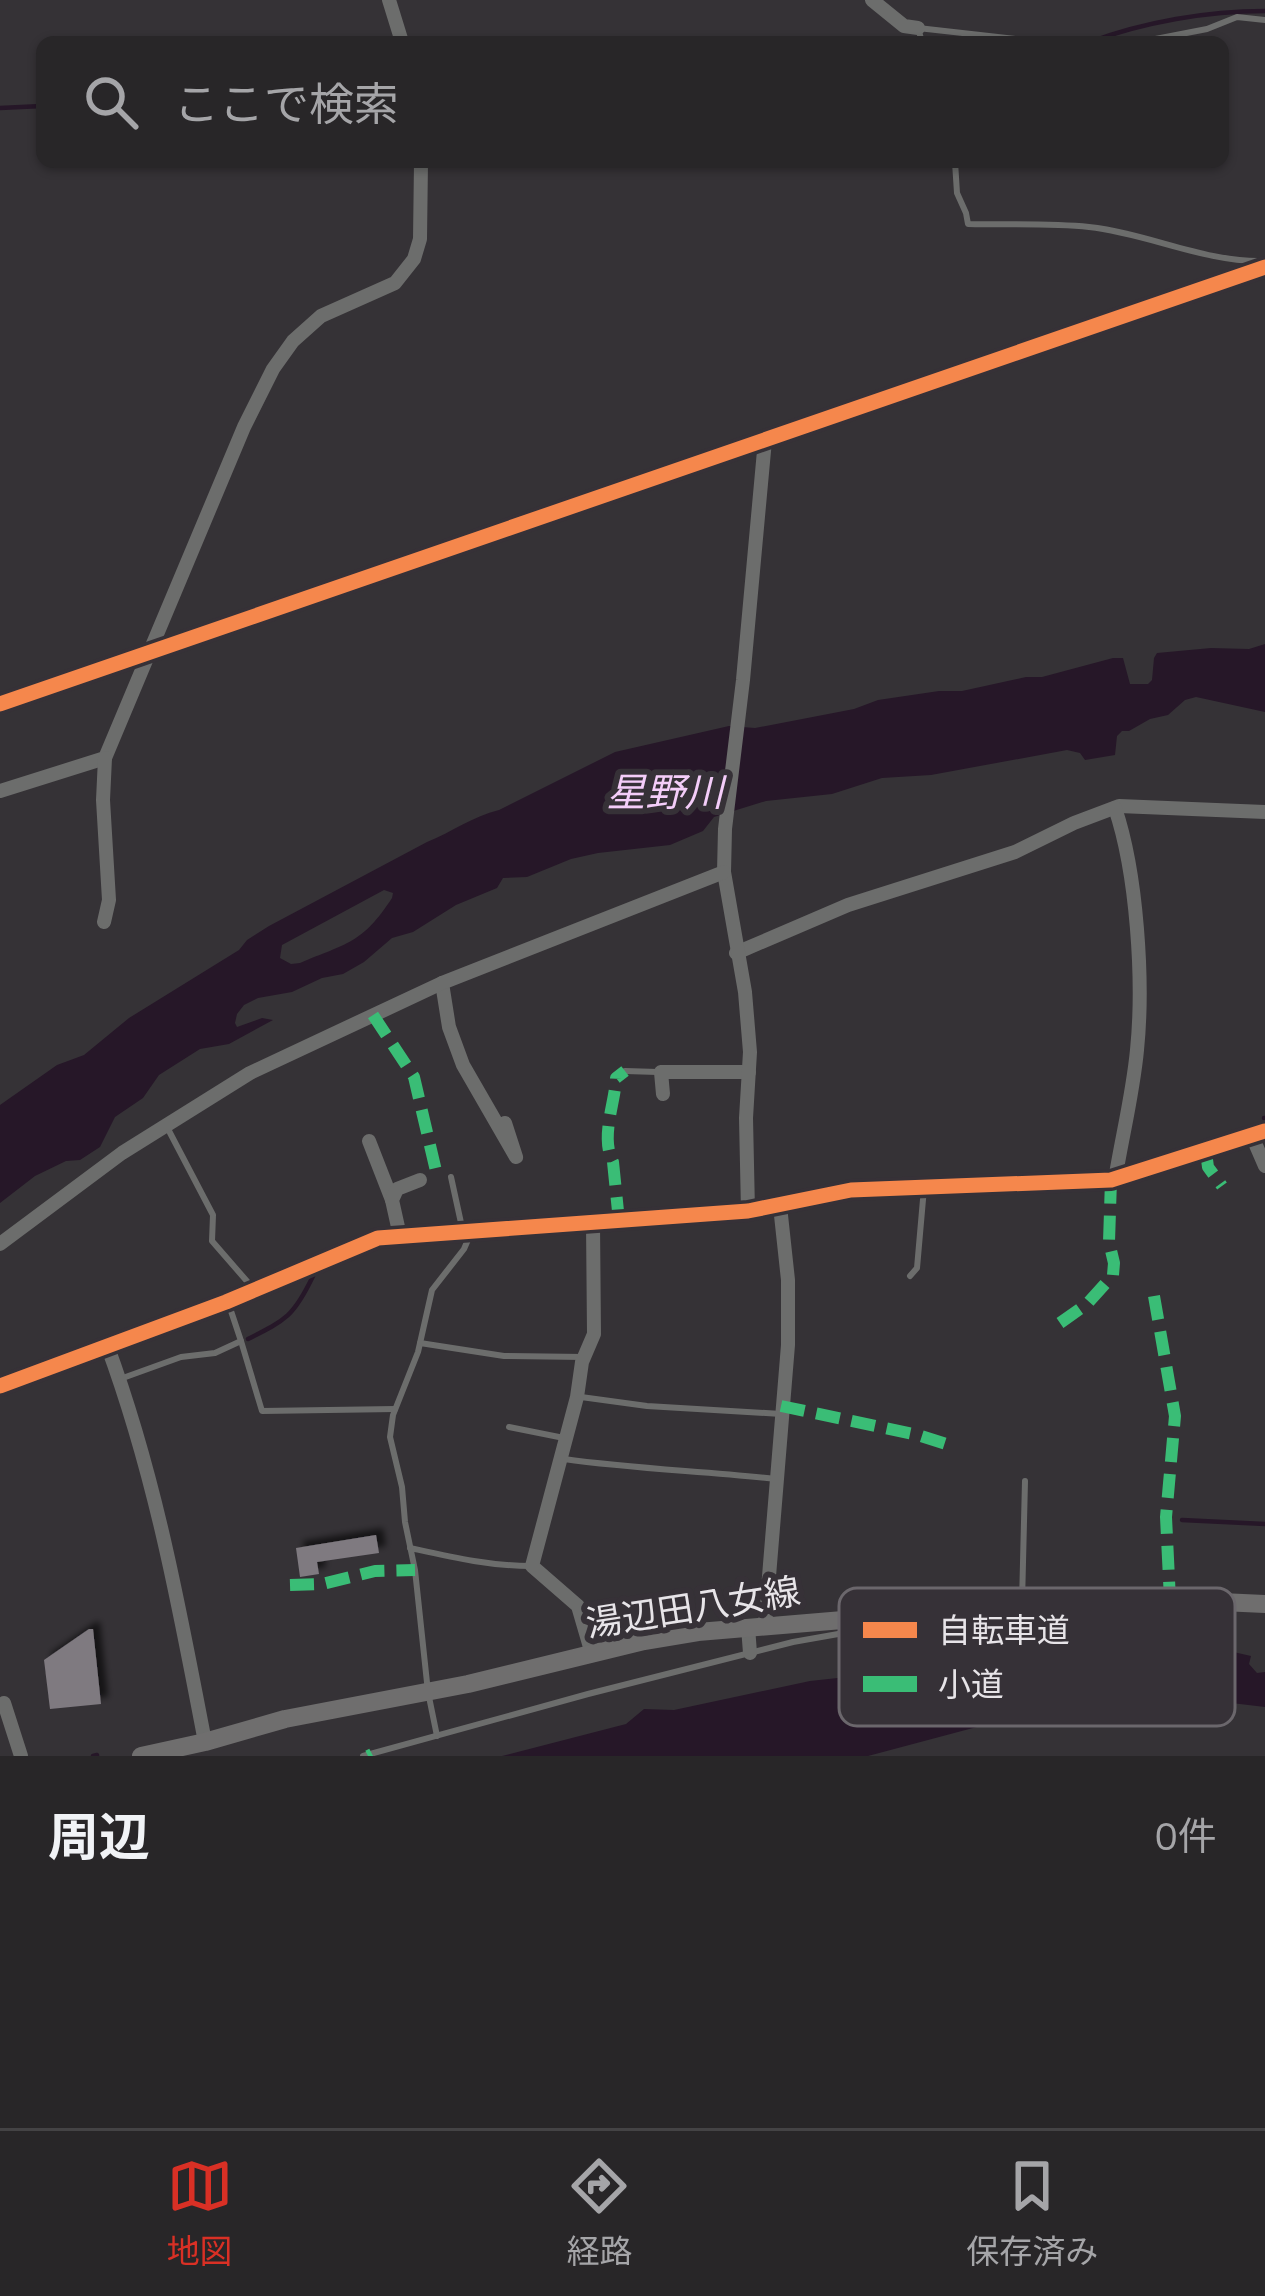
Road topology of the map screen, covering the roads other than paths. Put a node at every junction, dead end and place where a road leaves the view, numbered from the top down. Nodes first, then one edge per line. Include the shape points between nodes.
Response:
1 (389, 0) edge
2 (872, 0) edge
3 (1265, 20) edge
4 (920, 35) edge
5 (400, 36) edge
6 (1171, 36) edge
7 (422, 168) edge
8 (955, 168) edge
9 (1265, 264) edge
10 (765, 440) junction
11 (152, 651) junction
12 (0, 704) edge
13 (105, 758) junction
14 (0, 791) edge
15 (1115, 808) junction
16 (1265, 812) edge
17 (724, 872) junction
18 (104, 922) dead end
19 (736, 952) junction
20 (442, 983) junction
21 (625, 1070) dead end
22 (661, 1072) junction
23 (749, 1072) junction
24 (663, 1094) dead end
25 (505, 1123) dead end
26 (166, 1125) junction
27 (1258, 1134) edge
28 (369, 1141) dead end
29 (1169, 1164) joint
30 (1265, 1166) edge
31 (451, 1177) dead end
32 (420, 1180) dead end
33 (1114, 1180) junction
34 (924, 1188) junction
35 (392, 1200) junction
36 (780, 1206) junction
37 (748, 1211) junction
38 (593, 1223) junction
39 (467, 1232) junction
40 (400, 1236) junction
41 (0, 1244) edge
42 (910, 1276) dead end
43 (254, 1290) junction
44 (228, 1301) junction
45 (241, 1341) junction
46 (420, 1343) junction
47 (107, 1345) junction
48 (584, 1357) junction
49 (119, 1379) junction
50 (0, 1386) edge
51 (577, 1397) junction
52 (395, 1409) junction
53 (781, 1414) junction
54 (509, 1426) dead end
55 (566, 1438) junction
56 (560, 1458) junction
57 (776, 1478) junction
58 (1025, 1481) dead end
59 (410, 1548) junction
60 (532, 1566) junction
61 (1022, 1588) edge
62 (1235, 1603) edge
63 (1265, 1604) edge
64 (839, 1619) edge
65 (756, 1626) junction
66 (839, 1634) edge
67 (750, 1653) junction
68 (592, 1654) junction
69 (428, 1691) junction
70 (4, 1703) dead end
71 (437, 1736) junction
72 (205, 1742) junction
73 (21, 1756) edge
74 (141, 1756) edge
75 (363, 1756) edge

1 - 5 street
2 - 4 street
3 - 6 lane via 1237,17
7 - 11 street via 414,259 395,284 321,316 273,369
8 - 9 lane via 968,224 1089,227
9 - 10 street
10 - 11 street
10 - 17 street
11 - 12 street
11 - 13 street
13 - 14 street
13 - 18 street
15 - 16 street
15 - 19 street
15 - 33 street via 1138,938 1137,1048
17 - 19 street
17 - 20 street
19 - 23 street
20 - 25 street via 463,1065 516,1157
20 - 26 street via 250,1072
21 - 22 lane
22 - 23 street
22 - 24 street
23 - 37 street
26 - 41 street
26 - 43 lane via 213,1215 212,1241
27 - 29 street
27 - 30 street
28 - 35 street
29 - 33 street
31 - 39 lane
32 - 35 street via 397,1189
33 - 34 street
34 - 36 street via 850,1190
34 - 42 lane
35 - 40 street
36 - 37 street
36 - 53 street via 788,1280
37 - 38 street
38 - 39 street
38 - 48 street via 594,1334
39 - 40 street
39 - 46 lane via 464,1249 432,1290
40 - 43 street
43 - 44 street
44 - 45 lane
44 - 47 street
45 - 49 lane
45 - 52 lane via 262,1411
46 - 48 lane
46 - 52 lane
47 - 49 street
47 - 50 street
48 - 51 street
49 - 72 street via 168,1552
51 - 53 lane
51 - 55 street
52 - 59 lane via 390,1437
53 - 57 street
54 - 55 lane
55 - 56 street
56 - 57 lane
56 - 60 street
57 - 65 street
58 - 61 lane
59 - 60 lane
59 - 69 lane
60 - 68 street via 578,1606
62 - 63 main road, 湯辺田八女線
64 - 65 main road, 湯辺田八女線
65 - 67 street
65 - 68 main road, 湯辺田八女線
66 - 67 lane
67 - 71 lane
68 - 69 main road, 湯辺田八女線
69 - 71 lane
69 - 72 main road, 湯辺田八女線
70 - 73 street
71 - 75 lane
72 - 74 main road, 湯辺田八女線

